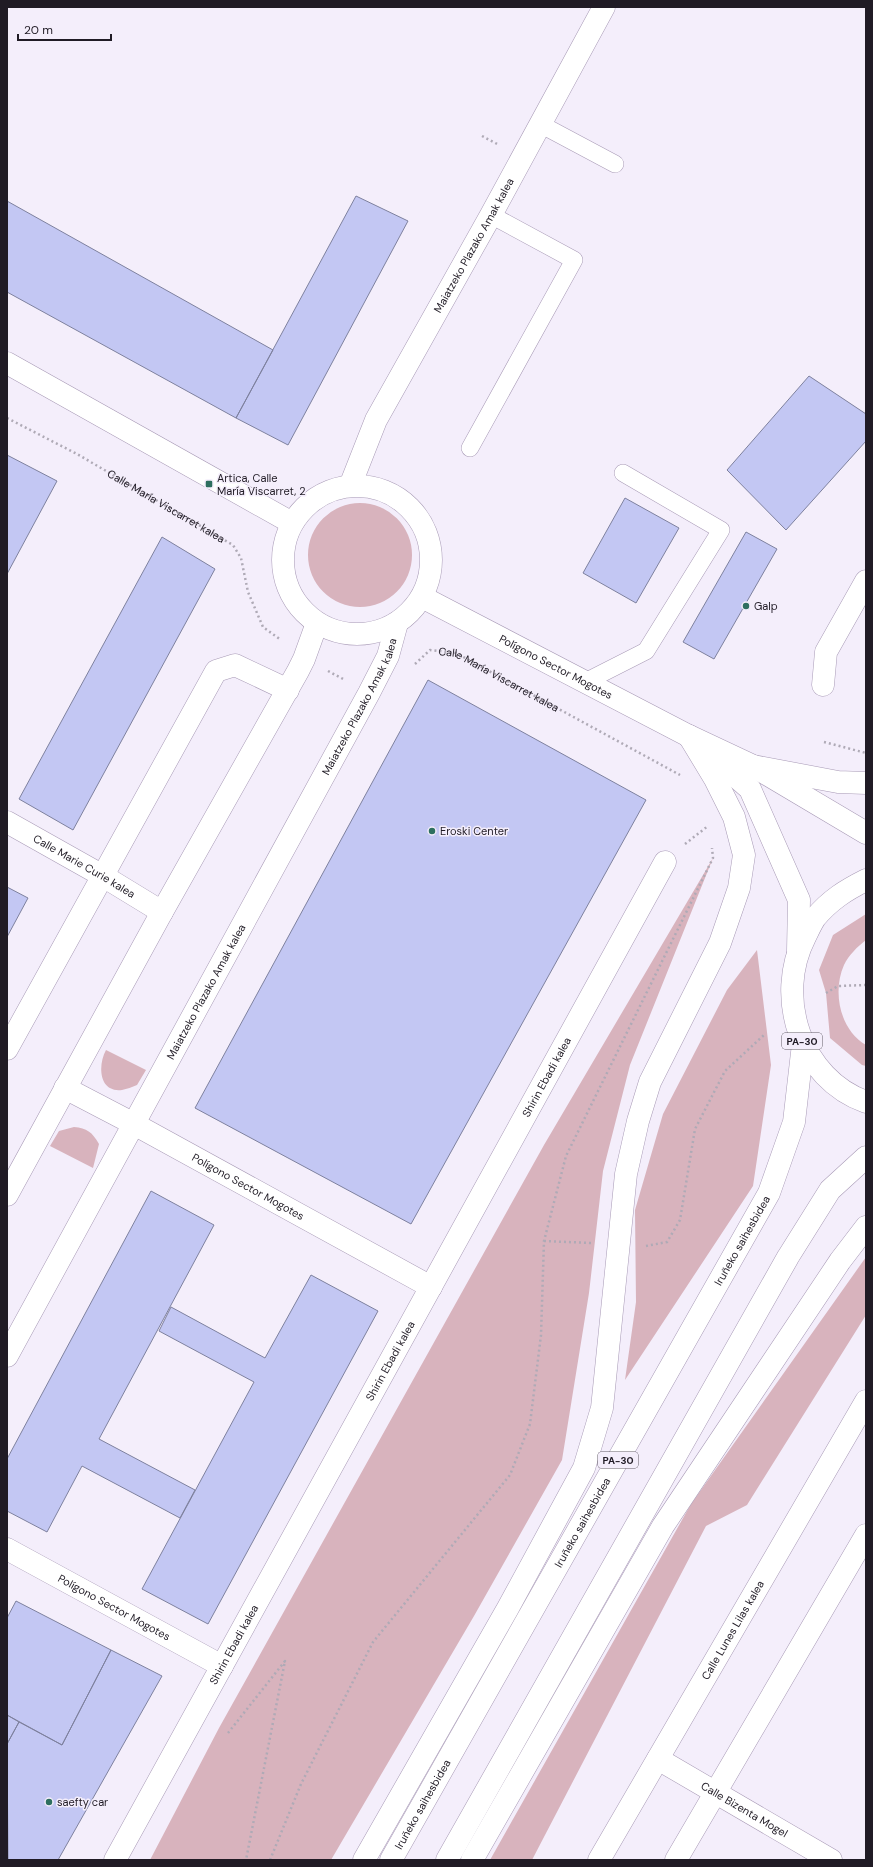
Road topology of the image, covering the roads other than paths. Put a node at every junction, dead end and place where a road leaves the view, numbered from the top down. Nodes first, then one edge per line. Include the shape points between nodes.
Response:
1 (604, 7) edge
2 (540, 124) junction
3 (615, 164) dead end
4 (491, 215) junction
5 (7, 363) edge
6 (470, 448) dead end
7 (623, 473) dead end
8 (350, 486) junction
9 (292, 523) junction
10 (866, 581) edge
11 (422, 597) junction
12 (317, 623) junction
13 (397, 623) junction
14 (585, 682) junction
15 (823, 684) dead end
16 (288, 690) junction
17 (689, 736) junction
18 (753, 766) junction
19 (866, 783) edge
20 (7, 822) edge
21 (866, 833) edge
22 (665, 862) dead end
23 (103, 876) junction
24 (866, 880) edge
25 (162, 912) junction
26 (798, 951) junction
27 (803, 1044) junction
28 (7, 1049) edge
29 (65, 1088) junction
30 (866, 1102) edge
31 (134, 1124) junction
32 (866, 1157) edge
33 (7, 1195) edge
34 (866, 1227) edge
35 (431, 1287) junction
36 (7, 1356) edge
37 (866, 1401) edge
38 (866, 1535) edge
39 (7, 1550) edge
40 (222, 1666) junction
41 (658, 1759) junction
42 (716, 1793) junction
43 (115, 1860) edge
44 (364, 1860) edge
45 (390, 1860) edge
46 (447, 1860) edge
47 (472, 1860) edge
48 (599, 1860) edge
49 (676, 1860) edge
50 (831, 1860) edge

1 - 2 main road, Maiatzeko Plazako Amak kalea
2 - 3 lane
2 - 4 main road, Maiatzeko Plazako Amak kalea
4 - 6 lane via 574,260
4 - 8 main road, Maiatzeko Plazako Amak kalea via 376,420
5 - 9 main road
7 - 14 lane via 721,530 646,651
8 - 9 main road via 327,492 307,505
8 - 11 main road via 373,487 395,496 413,510 426,529 432,552 431,575
9 - 12 main road via 284,544 282,567 288,589 300,608
10 - 15 main road via 826,652
11 - 13 main road via 411,612
11 - 14 main road, Polígono Sector Mogotes
12 - 13 main road via 336,632 357,635 378,632
12 - 16 main road via 304,659
13 - 31 main road, Maiatzeko Plazako Amak kalea via 388,656 369,693
14 - 17 main road, Polígono Sector Mogotes
16 - 23 main road via 235,665 216,671
16 - 25 main road
17 - 18 main road, Polígono Sector Mogotes
17 - 26 main road, Polígono Sector Mogotes via 750,789 798,900
17 - 44 main road via 734,817 744,855 739,888 720,943 650,1082 638,1121 626,1174 602,1408 584,1468 508,1608
18 - 19 main road via 838,782
18 - 21 main road, Polígono Sector Mogotes
20 - 23 main road, Calle Marie Curie kalea
22 - 35 main road, Shirin Ebadi kalea
23 - 25 main road, Calle Marie Curie kalea
23 - 28 main road
24 - 26 main road, PA-30 via 840,894 815,919
25 - 29 main road
26 - 27 main road, PA-30 via 791,982 792,1006
27 - 30 main road, PA-30 via 824,1075 853,1098
27 - 45 main road, Iruñeko saihesbidea / PA-30 via 794,1122 769,1192
29 - 31 main road, Polígono Sector Mogotes
29 - 33 main road
31 - 35 main road, Polígono Sector Mogotes
31 - 36 main road, Maiatzeko Plazako Amak kalea
32 - 46 main road via 830,1190 788,1257
34 - 47 main road via 840,1261 663,1526
35 - 40 main road, Shirin Ebadi kalea
37 - 41 main road, Calle Lunes Lilas kalea
38 - 42 main road
39 - 40 main road, Polígono Sector Mogotes
40 - 43 main road, Shirin Ebadi kalea
41 - 42 main road, Calle Bizenta Mogel
41 - 48 main road, Calle Lunes Lilas kalea
42 - 49 main road
42 - 50 main road, Calle Bizenta Mogel

